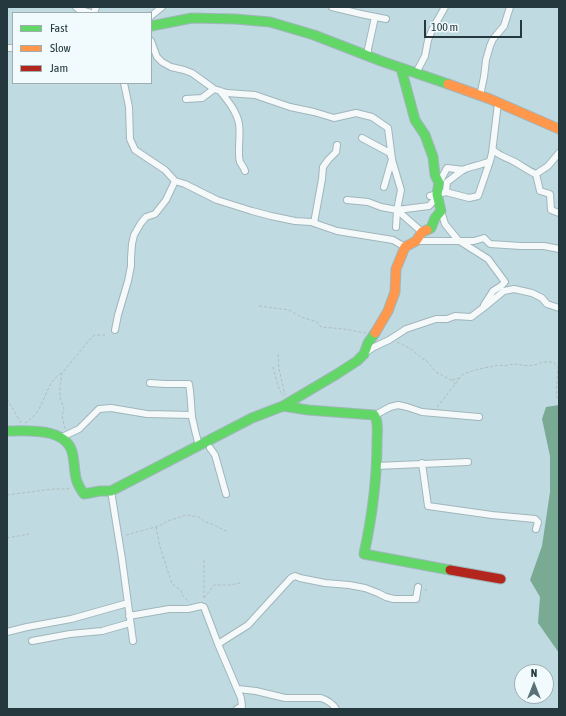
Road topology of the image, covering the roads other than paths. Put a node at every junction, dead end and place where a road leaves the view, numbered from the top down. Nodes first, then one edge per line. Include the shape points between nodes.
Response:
1 (76, 7) edge
2 (162, 7) edge
3 (332, 7) edge
4 (359, 7) edge
5 (445, 7) edge
6 (510, 7) edge
7 (88, 12) edge
8 (361, 14) junction
9 (152, 15) edge
10 (375, 17) junction
11 (386, 19) dead end
12 (152, 26) edge
13 (152, 44) edge
14 (368, 56) junction
15 (401, 68) junction
16 (416, 73) junction
17 (124, 84) edge
18 (217, 90) junction
19 (480, 96) junction
20 (186, 99) dead end
21 (498, 103) junction
22 (559, 130) edge
23 (362, 138) dead end
24 (337, 145) dead end
25 (493, 150) junction
26 (559, 153) edge
27 (392, 159) junction
28 (490, 161) junction
29 (245, 170) dead end
30 (464, 170) junction
31 (536, 174) junction
32 (175, 181) junction
33 (439, 183) junction
34 (384, 187) dead end
35 (438, 194) junction
36 (347, 200) dead end
37 (397, 210) junction
38 (441, 211) junction
39 (559, 212) edge
40 (314, 223) junction
41 (396, 227) dead end
42 (422, 232) junction
43 (458, 240) junction
44 (416, 241) junction
45 (405, 247) junction
46 (559, 249) edge
47 (559, 308) edge
48 (482, 309) junction
49 (115, 330) dead end
50 (364, 354) junction
51 (150, 383) dead end
52 (285, 405) junction
53 (192, 416) junction
54 (376, 417) junction
55 (479, 417) dead end
56 (7, 431) edge
57 (62, 438) junction
58 (205, 445) junction
59 (468, 462) dead end
60 (422, 463) junction
61 (376, 466) junction
62 (111, 491) junction
63 (226, 494) dead end
64 (536, 528) dead end
65 (501, 579) dead end
66 (418, 587) dead end
67 (128, 603) junction
68 (129, 616) junction
69 (130, 623) junction
70 (7, 632) edge
71 (32, 641) dead end
72 (133, 641) dead end
73 (218, 644) junction
74 (238, 690) junction
75 (237, 709) edge
76 (336, 709) edge

1 - 7 street
2 - 9 street
3 - 8 street
4 - 8 street
5 - 16 street via 432,30 425,56
6 - 19 street via 504,26 490,46
8 - 10 street
10 - 11 street
10 - 14 street
12 - 14 street via 192,18 270,22 314,35
13 - 18 street via 162,62 192,73
14 - 15 street
15 - 16 street
15 - 33 street via 415,120 425,135
16 - 19 street
17 - 32 street via 129,107 130,139 135,150 165,170
18 - 20 street via 202,98
18 - 27 street via 255,95 334,118 356,113 372,117 388,128
18 - 29 street via 235,113 239,124 240,161
19 - 21 street
21 - 22 street
21 - 25 street
23 - 27 street via 390,153
24 - 40 street via 336,152 323,167
25 - 28 street
25 - 31 street
26 - 31 street via 548,166
27 - 34 street
27 - 37 street via 401,190
28 - 30 street
28 - 35 street via 478,196 469,198
30 - 33 street via 447,168
30 - 35 street via 447,182
31 - 39 street via 540,191 550,194 551,210
32 - 40 street via 216,200 239,207 271,216
32 - 49 street via 166,200 155,214 146,217 134,235 131,266
33 - 35 street
35 - 37 street via 428,206
35 - 38 street
36 - 37 street via 368,202
37 - 41 street
37 - 42 street
38 - 42 street via 431,228
38 - 43 street via 446,224
40 - 45 street via 337,231 393,240
42 - 44 street
43 - 44 street
43 - 46 street via 484,238 490,244
43 - 48 street via 488,259 505,282 493,291
44 - 45 street
45 - 50 street via 396,269 394,292 388,311
47 - 48 street via 547,304 532,293 514,288 504,291
48 - 50 street via 470,317 436,319 406,329
50 - 52 street via 337,374
51 - 53 street via 189,384
52 - 54 street
52 - 58 street via 252,418
53 - 57 street via 99,409 80,429
53 - 58 street via 196,434
54 - 55 street via 379,413 398,405 422,412
54 - 61 street
56 - 57 street via 33,431 55,434
57 - 62 street via 68,443 73,454 75,477 84,494
58 - 62 street
58 - 63 street via 215,455
59 - 60 street
60 - 61 street
60 - 64 street via 428,506 535,519 538,522
61 - 65 street via 370,527 364,554
62 - 67 street
66 - 73 street via 416,599 394,599 365,588 295,576 248,625
67 - 68 street
67 - 70 street via 71,619
68 - 69 street
68 - 73 street via 201,606 204,607
69 - 71 street via 102,631
69 - 72 street
73 - 74 street
74 - 75 street via 242,706
74 - 76 street via 256,691 285,698 321,698

